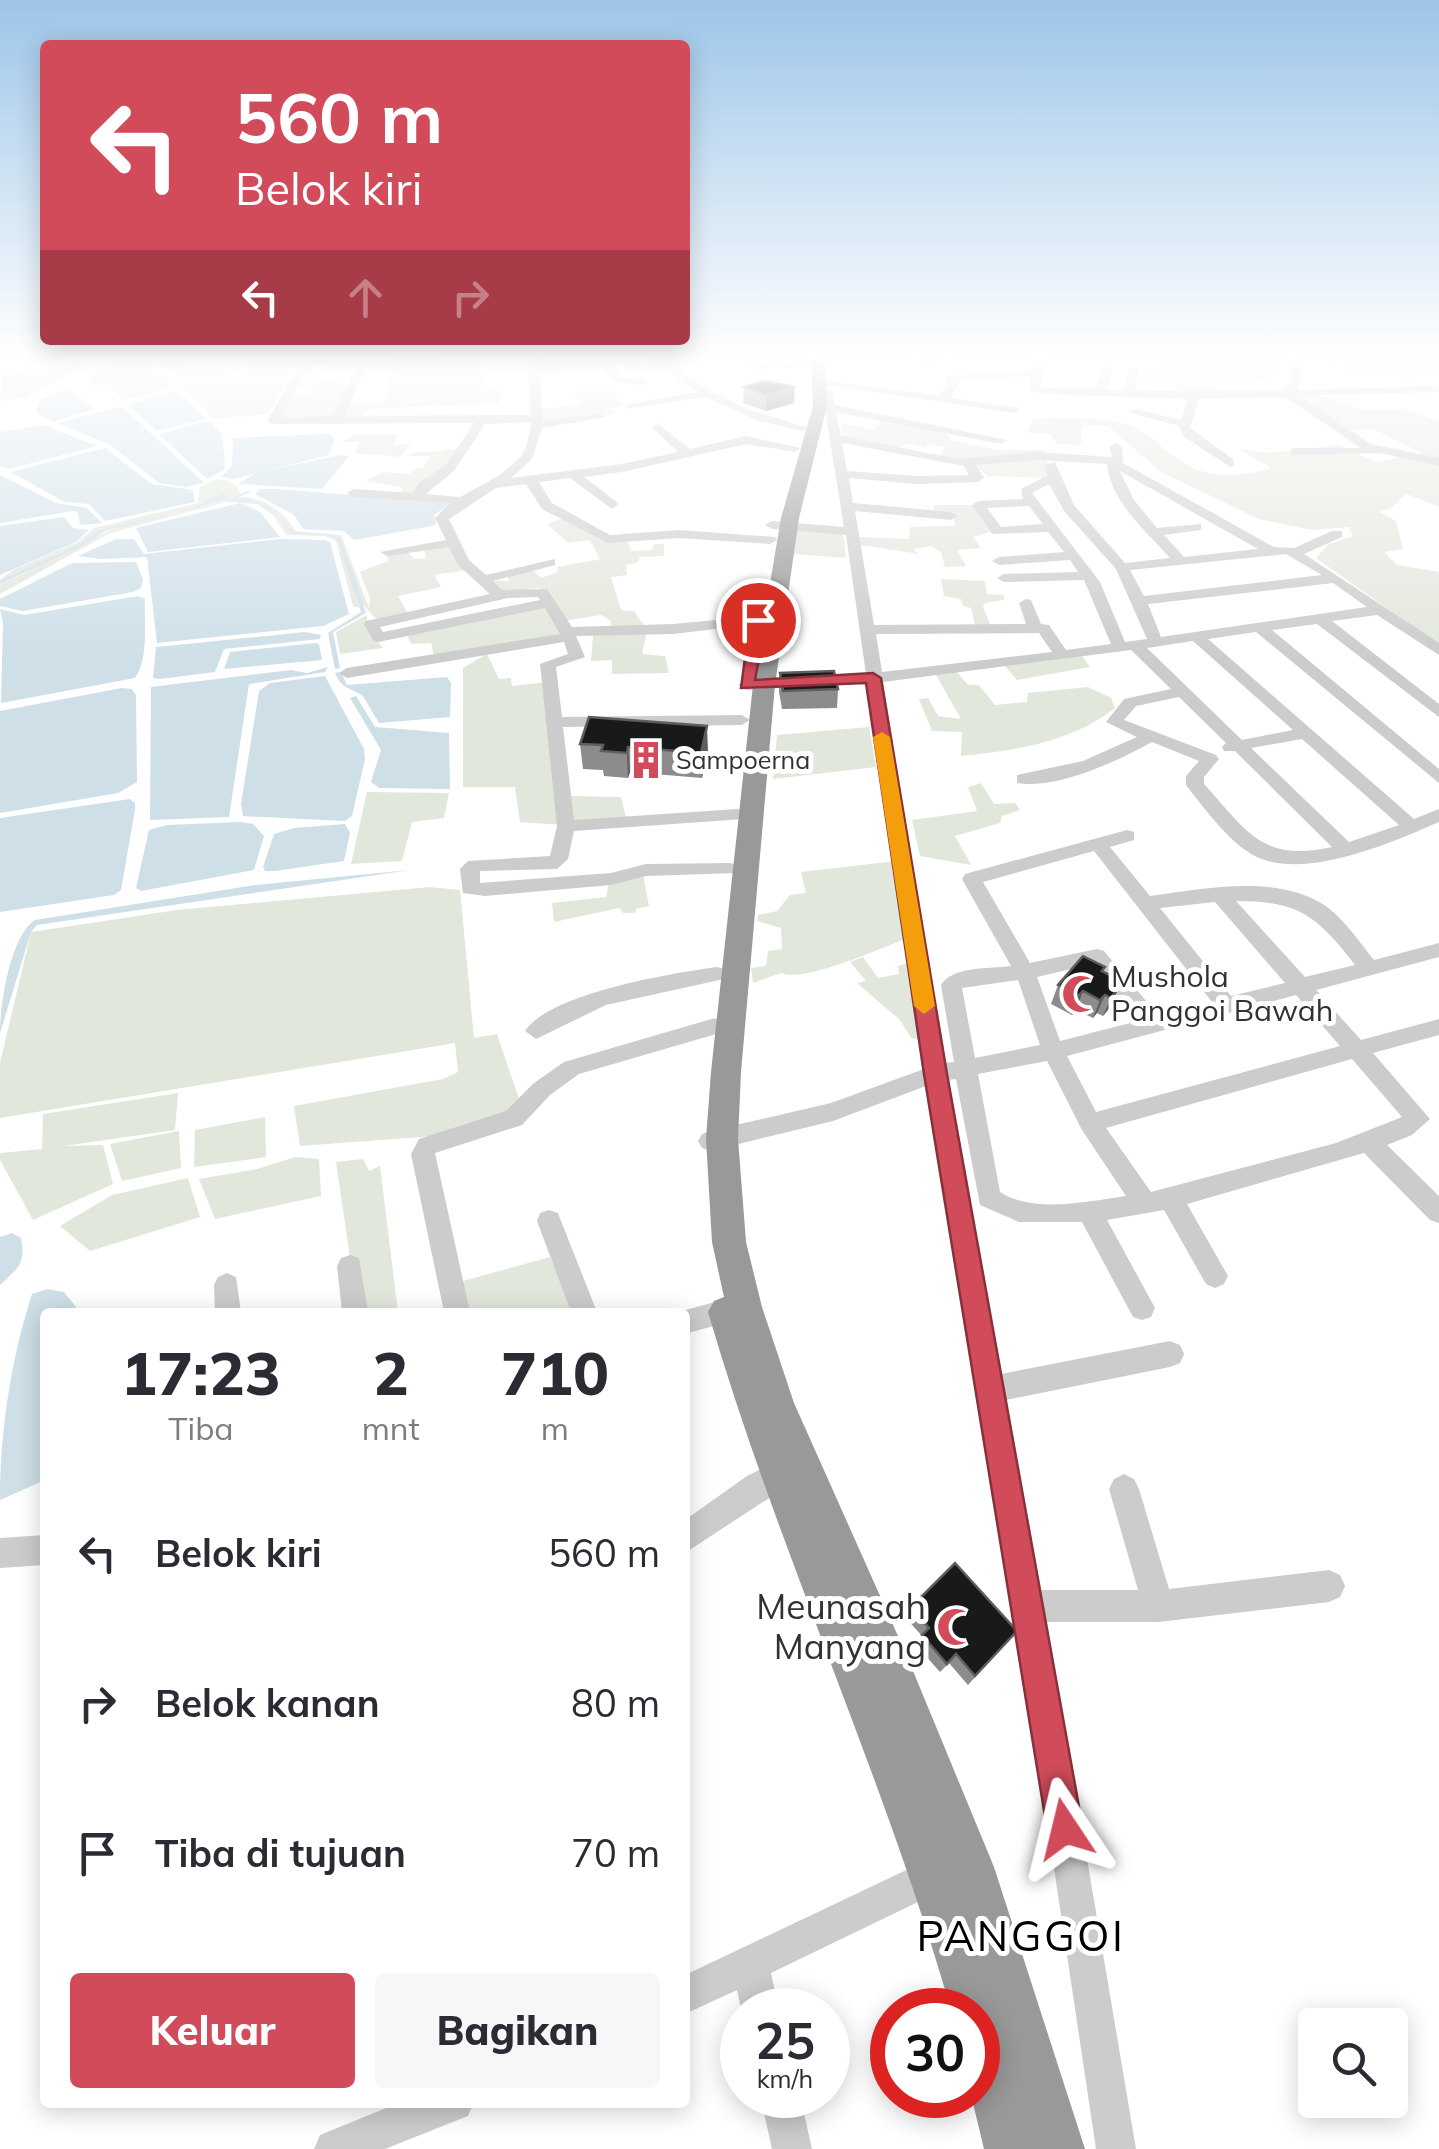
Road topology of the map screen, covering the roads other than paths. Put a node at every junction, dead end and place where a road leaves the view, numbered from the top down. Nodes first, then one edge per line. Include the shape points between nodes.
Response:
1 (456, 459) edge
2 (527, 459) edge
3 (661, 459) edge
4 (686, 459) edge
5 (798, 459) edge
6 (802, 459) edge
7 (837, 459) edge
8 (959, 459) edge
9 (1005, 459) edge
10 (1051, 459) edge
11 (1113, 459) edge
12 (1115, 459) edge
13 (1224, 459) edge
14 (968, 463) junction
15 (1230, 463) dead end
16 (693, 469) dead end
17 (842, 474) junction
18 (576, 476) junction
19 (1052, 478) junction
20 (532, 481) junction
21 (498, 484) junction
22 (353, 493) dead end
23 (420, 498) junction
24 (466, 501) junction
25 (1030, 502) junction
26 (612, 505) dead end
27 (951, 516) dead end
28 (850, 519) junction
29 (1050, 528) junction
30 (1196, 528) dead end
31 (777, 530) junction
32 (1156, 532) junction
33 (1336, 534) dead end
34 (452, 543) junction
35 (1103, 546) junction
36 (1271, 551) junction
37 (387, 552) dead end
38 (1297, 552) junction
39 (1070, 553) junction
40 (1000, 561) dead end
41 (550, 562) dead end
42 (1181, 562) junction
43 (1122, 567) junction
44 (1088, 576) junction
45 (1004, 578) dead end
46 (1336, 578) junction
47 (482, 580) junction
48 (503, 594) junction
49 (1139, 601) junction
50 (550, 603) junction
51 (1026, 603) dead end
52 (1380, 610) junction
53 (1320, 619) junction
54 (758, 620) junction
55 (1035, 628) junction
56 (1260, 628) junction
57 (866, 630) junction
58 (568, 634) junction
59 (1197, 637) junction
60 (1155, 640) junction
61 (1127, 646) junction
62 (1439, 650) edge
63 (1062, 656) junction
64 (347, 673) dead end
65 (873, 678) junction
66 (755, 685) junction
67 (1182, 692) junction
68 (1439, 712) edge
69 (742, 720) junction
70 (554, 722) junction
71 (1305, 733) junction
72 (1151, 736) junction
73 (1237, 744) junction
74 (1210, 759) junction
75 (1023, 778) dead end
76 (1439, 778) edge
77 (1439, 814) edge
78 (738, 815) junction
79 (566, 826) junction
80 (1412, 828) junction
81 (1127, 836) dead end
82 (1098, 844) junction
83 (1344, 848) junction
84 (730, 869) junction
85 (1222, 896) junction
86 (1145, 902) junction
87 (1439, 950) edge
88 (1370, 969) junction
89 (1025, 972) junction
90 (717, 974) junction
91 (1302, 988) junction
92 (1227, 1006) junction
93 (714, 1026) junction
94 (1154, 1026) junction
95 (1439, 1028) edge
96 (536, 1031) dead end
97 (1053, 1051) junction
98 (1360, 1052) junction
99 (964, 1068) junction
100 (935, 1074) junction
101 (1090, 1123) junction
102 (714, 1140) junction
103 (1368, 1142) junction
104 (1158, 1201) junction
105 (1089, 1211) junction
106 (1439, 1212) edge
107 (549, 1221) dead end
108 (350, 1266) dead end
109 (1216, 1276) dead end
110 (355, 1308) edge
111 (457, 1308) edge
112 (582, 1308) edge
113 (1142, 1308) dead end
114 (726, 1311) junction
115 (690, 1321) edge
116 (1170, 1354) dead end
117 (990, 1390) junction
118 (765, 1407) junction
119 (779, 1475) junction
120 (1124, 1489) dead end
121 (690, 1534) edge
122 (40, 1550) edge
123 (0, 1553) edge
124 (1329, 1586) dead end
125 (1028, 1606) junction
126 (1158, 1606) junction
127 (862, 1642) junction
128 (953, 1870) junction
129 (750, 1964) junction
130 (755, 1988) edge
131 (973, 1988) edge
132 (690, 1993) edge
133 (1000, 2105) edge
134 (439, 2108) edge
135 (785, 2118) edge
136 (334, 2149) edge
137 (792, 2149) edge
138 (1011, 2149) edge
139 (1058, 2149) edge
140 (1116, 2149) edge

1 - 23 street via 423,486
2 - 21 street
3 - 18 street
4 - 16 street
5 - 31 highway
6 - 31 highway
7 - 17 street
8 - 14 street
9 - 14 street
10 - 19 street
11 - 32 street via 1119,488
12 - 36 street
13 - 15 street
14 - 17 street via 978,478
17 - 28 street
18 - 20 street
18 - 26 street
19 - 25 street via 1026,491
19 - 35 street
20 - 21 street
20 - 31 street via 548,506 608,539
21 - 24 street
22 - 23 street
23 - 24 street
24 - 34 street via 442,518
25 - 29 street
25 - 29 street via 978,506 997,531
27 - 28 street
28 - 31 street
28 - 57 street
29 - 39 street
30 - 32 street
31 - 54 highway
31 - 66 highway
32 - 42 street
33 - 38 street
34 - 37 street
34 - 47 street
35 - 39 street
35 - 43 street
36 - 38 street
36 - 42 street
38 - 46 street
39 - 40 street
39 - 44 street
41 - 47 street
42 - 43 street
43 - 49 street
44 - 45 street
44 - 61 street
46 - 49 street
46 - 52 street
47 - 48 street
48 - 50 street via 538,590
48 - 50 street via 371,624 378,637
49 - 60 street
50 - 58 street
51 - 55 street
52 - 53 street
52 - 62 street
53 - 56 street
53 - 68 street
54 - 58 street
54 - 66 highway
55 - 57 street
55 - 63 street via 1047,629
56 - 59 street
56 - 76 street
57 - 65 street
58 - 64 street
58 - 70 street via 576,656 548,664
59 - 60 street
59 - 71 street
60 - 61 street
61 - 63 street
61 - 67 street
63 - 65 street
65 - 66 street
65 - 100 street
66 - 69 highway
66 - 102 highway
67 - 72 street via 1130,702 1114,720
67 - 73 street
69 - 70 street
69 - 78 highway
70 - 79 street
71 - 73 street
71 - 80 street
72 - 74 street
72 - 75 street via 1082,766
73 - 74 street
73 - 83 street
74 - 83 street via 1194,776 1195,785 1256,848 1300,858
77 - 80 street
78 - 79 street
78 - 84 highway
79 - 84 street via 554,863 474,865 470,888 534,887 646,870
80 - 83 street
81 - 82 street
82 - 86 street
82 - 89 street via 973,876
84 - 90 highway
85 - 86 street
85 - 88 street via 1270,896 1311,906
85 - 91 street
86 - 92 street
87 - 88 street
88 - 91 street
89 - 94 street via 1097,956
89 - 97 street
89 - 99 street via 951,985
90 - 93 highway
90 - 96 street via 645,987 562,1015
91 - 92 street
91 - 98 street
92 - 94 street
93 - 102 highway
93 - 111 street via 572,1068 514,1118 428,1146 424,1154
94 - 97 street
95 - 98 street
97 - 99 street
97 - 101 street
98 - 101 street
98 - 103 street via 1418,1119
99 - 100 street
99 - 105 street via 989,1198 1012,1211
100 - 102 street via 833,1112
100 - 117 street
101 - 104 street
102 - 114 highway via 705,1186
102 - 118 highway
103 - 104 street
103 - 106 street
104 - 105 street
104 - 109 street
105 - 113 street
107 - 112 street
108 - 110 street
114 - 115 street
114 - 118 highway
116 - 117 street
117 - 125 street
118 - 119 highway
118 - 127 highway
119 - 121 street
119 - 127 highway
120 - 126 street
122 - 123 street
124 - 126 street
125 - 126 street
125 - 140 street
127 - 128 highway
128 - 129 street
128 - 131 highway
128 - 139 highway
129 - 130 street
129 - 132 street
133 - 138 highway
134 - 136 street
135 - 137 street

